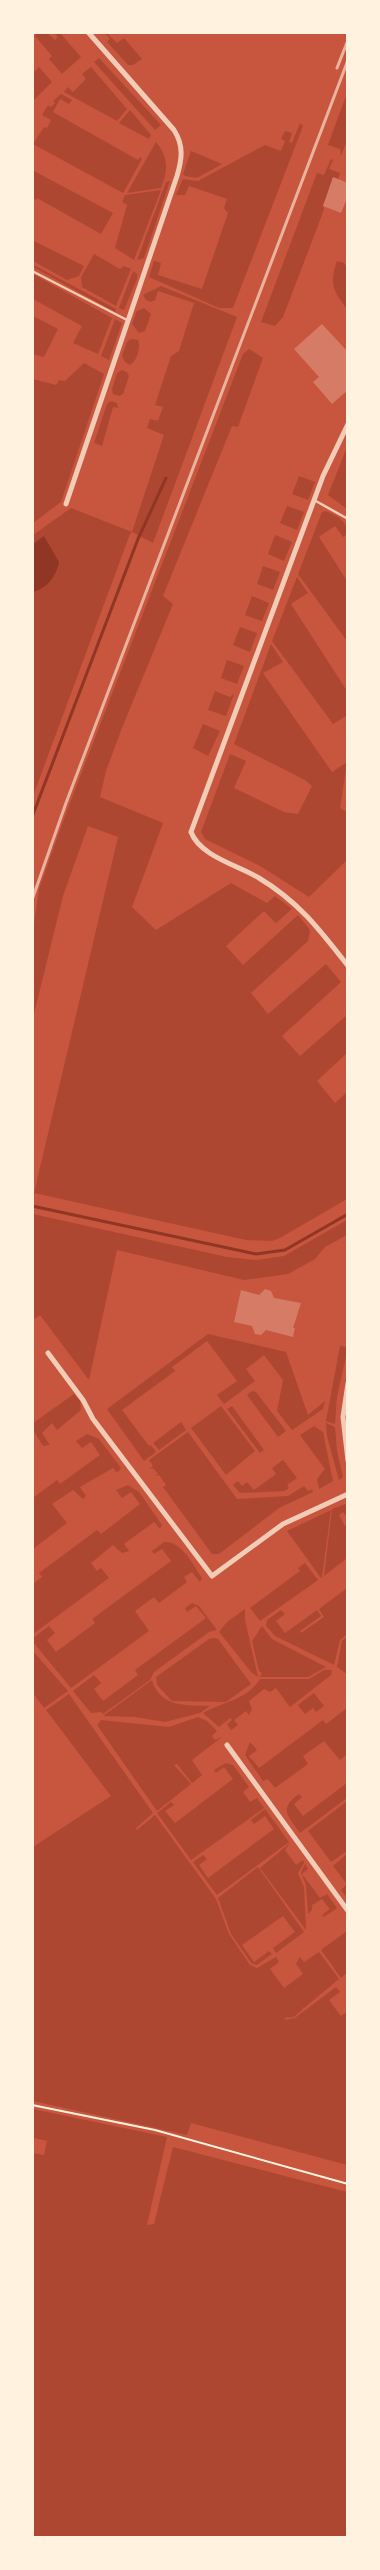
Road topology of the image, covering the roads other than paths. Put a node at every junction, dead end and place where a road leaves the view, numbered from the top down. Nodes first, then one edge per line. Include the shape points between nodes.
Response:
1 (88, 32) edge
2 (32, 272) edge
3 (128, 320) junction
4 (348, 424) edge
5 (314, 500) junction
6 (66, 504) dead end
7 (348, 519) edge
8 (348, 966) edge
9 (48, 1354) dead end
10 (348, 1382) edge
11 (348, 1461) edge
12 (348, 1494) edge
13 (227, 1745) dead end
14 (348, 1911) edge

1 - 3 street via 174,130 181,144 177,176
2 - 3 lane
3 - 6 street
4 - 5 street via 336,444
5 - 7 lane
5 - 8 street via 191,832 196,843 205,850 250,873 295,904
9 - 12 street via 212,1576 283,1524
10 - 11 street via 343,1417
13 - 14 street

